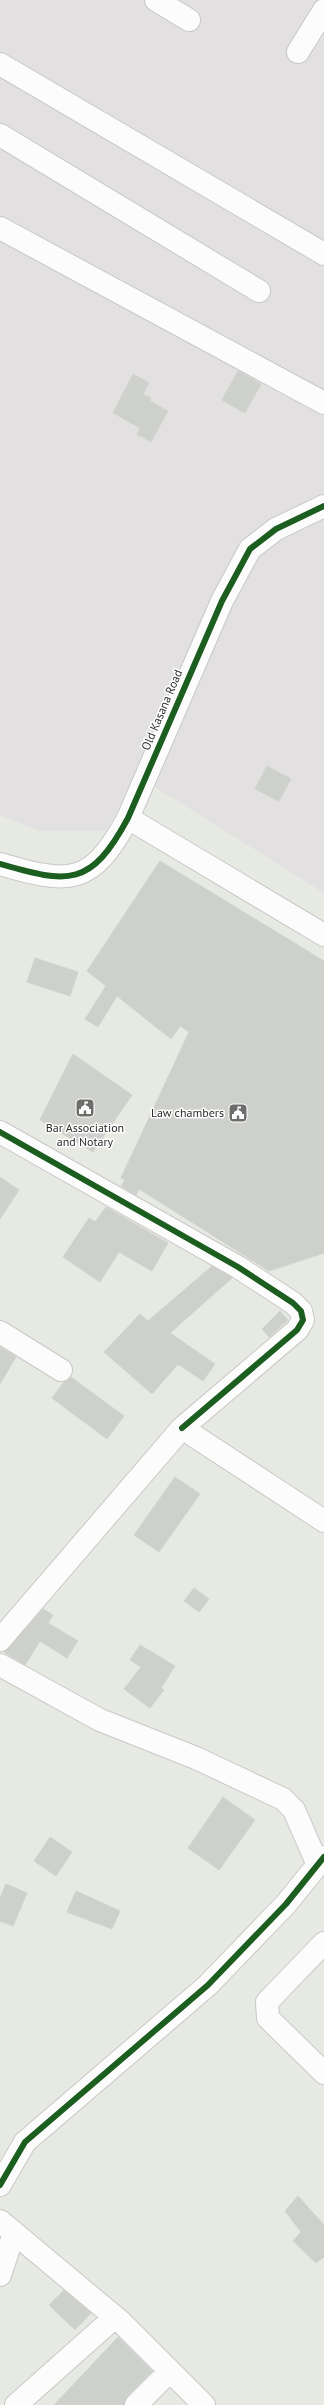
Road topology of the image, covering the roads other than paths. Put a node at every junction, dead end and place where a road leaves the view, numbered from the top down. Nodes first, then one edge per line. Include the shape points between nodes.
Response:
1 (156, 0) edge
2 (324, 10) edge
3 (189, 20) dead end
4 (298, 52) dead end
5 (0, 64) edge
6 (0, 135) edge
7 (0, 228) edge
8 (324, 254) edge
9 (259, 292) dead end
10 (324, 402) edge
11 (324, 506) edge
12 (128, 818) junction
13 (0, 864) edge
14 (324, 935) edge
15 (0, 1132) edge
16 (0, 1332) edge
17 (61, 1370) dead end
18 (182, 1428) junction
19 (324, 1521) edge
20 (4, 1627) edge
21 (0, 1665) edge
22 (321, 1861) edge
23 (324, 1943) edge
24 (324, 2073) edge
25 (0, 2185) edge
26 (7, 2227) edge
27 (0, 2275) edge
28 (115, 2317) junction
29 (170, 2371) junction
30 (16, 2405) edge
31 (136, 2405) edge
32 (204, 2405) edge

1 - 3 street
2 - 4 street
5 - 8 street
6 - 9 street
7 - 10 street
11 - 12 street, Old Kasana Road via 276,529 250,549 219,608
12 - 13 street, Old Kasana Road via 108,852 78,875 67,877 38,874
12 - 14 street
15 - 18 street via 238,1267 293,1302 301,1311 303,1320 297,1330
16 - 17 street
18 - 19 street
18 - 20 street
21 - 22 street via 100,1720 196,1758 283,1799 294,1810
22 - 25 street via 286,1904 208,1984 25,2142
23 - 24 street via 267,2002 268,2018
26 - 27 street
26 - 28 street
28 - 29 street
28 - 30 street
29 - 31 street
29 - 32 street

